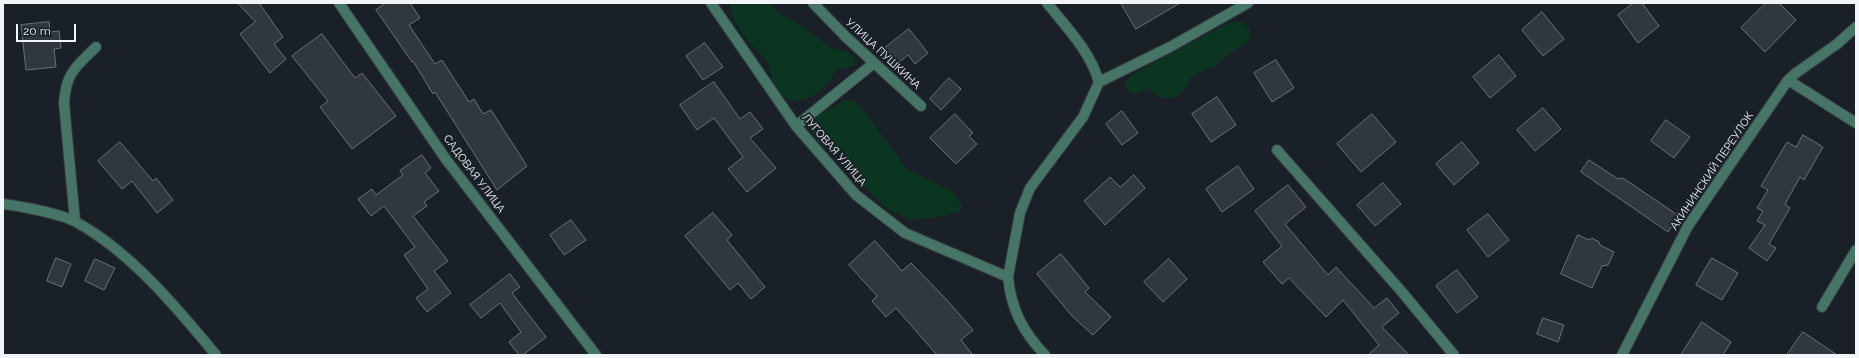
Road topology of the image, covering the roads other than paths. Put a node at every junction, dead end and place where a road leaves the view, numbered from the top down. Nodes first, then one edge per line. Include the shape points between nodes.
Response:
1 (339, 3) edge
2 (711, 3) edge
3 (813, 3) edge
4 (1047, 3) edge
5 (1248, 3) edge
6 (1856, 27) edge
7 (96, 47) dead end
8 (874, 63) junction
9 (1788, 80) junction
10 (1099, 82) junction
11 (921, 106) dead end
12 (1856, 123) edge
13 (796, 126) junction
14 (1277, 150) dead end
15 (3, 204) edge
16 (75, 221) junction
17 (1856, 250) edge
18 (1008, 277) junction
19 (1822, 307) dead end
20 (216, 355) edge
21 (596, 355) edge
22 (1046, 355) edge
23 (1454, 355) edge
24 (1622, 355) edge

1 - 21 street, САДОВАЯ УЛИЦА via 445,158
2 - 13 street, ЛУГОВАЯ УЛИЦА
3 - 8 street, УЛИЦА ПУШКИНА
4 - 10 street via 1086,51
5 - 10 street via 1170,48
6 - 9 street, АКИНИНСКИЙ ПЕРЕУЛОК
7 - 16 street via 70,74 64,90
8 - 11 street, УЛИЦА ПУШКИНА
8 - 13 street
9 - 12 street
9 - 24 street, АКИНИНСКИЙ ПЕРЕУЛОК via 1688,226
10 - 18 street via 1083,117 1030,188 1020,213
13 - 18 street, ЛУГОВАЯ УЛИЦА via 856,195 905,233
14 - 23 street
15 - 16 street
16 - 20 street via 126,258 166,296
17 - 19 street
18 - 22 street via 1010,296 1017,314 1024,328

